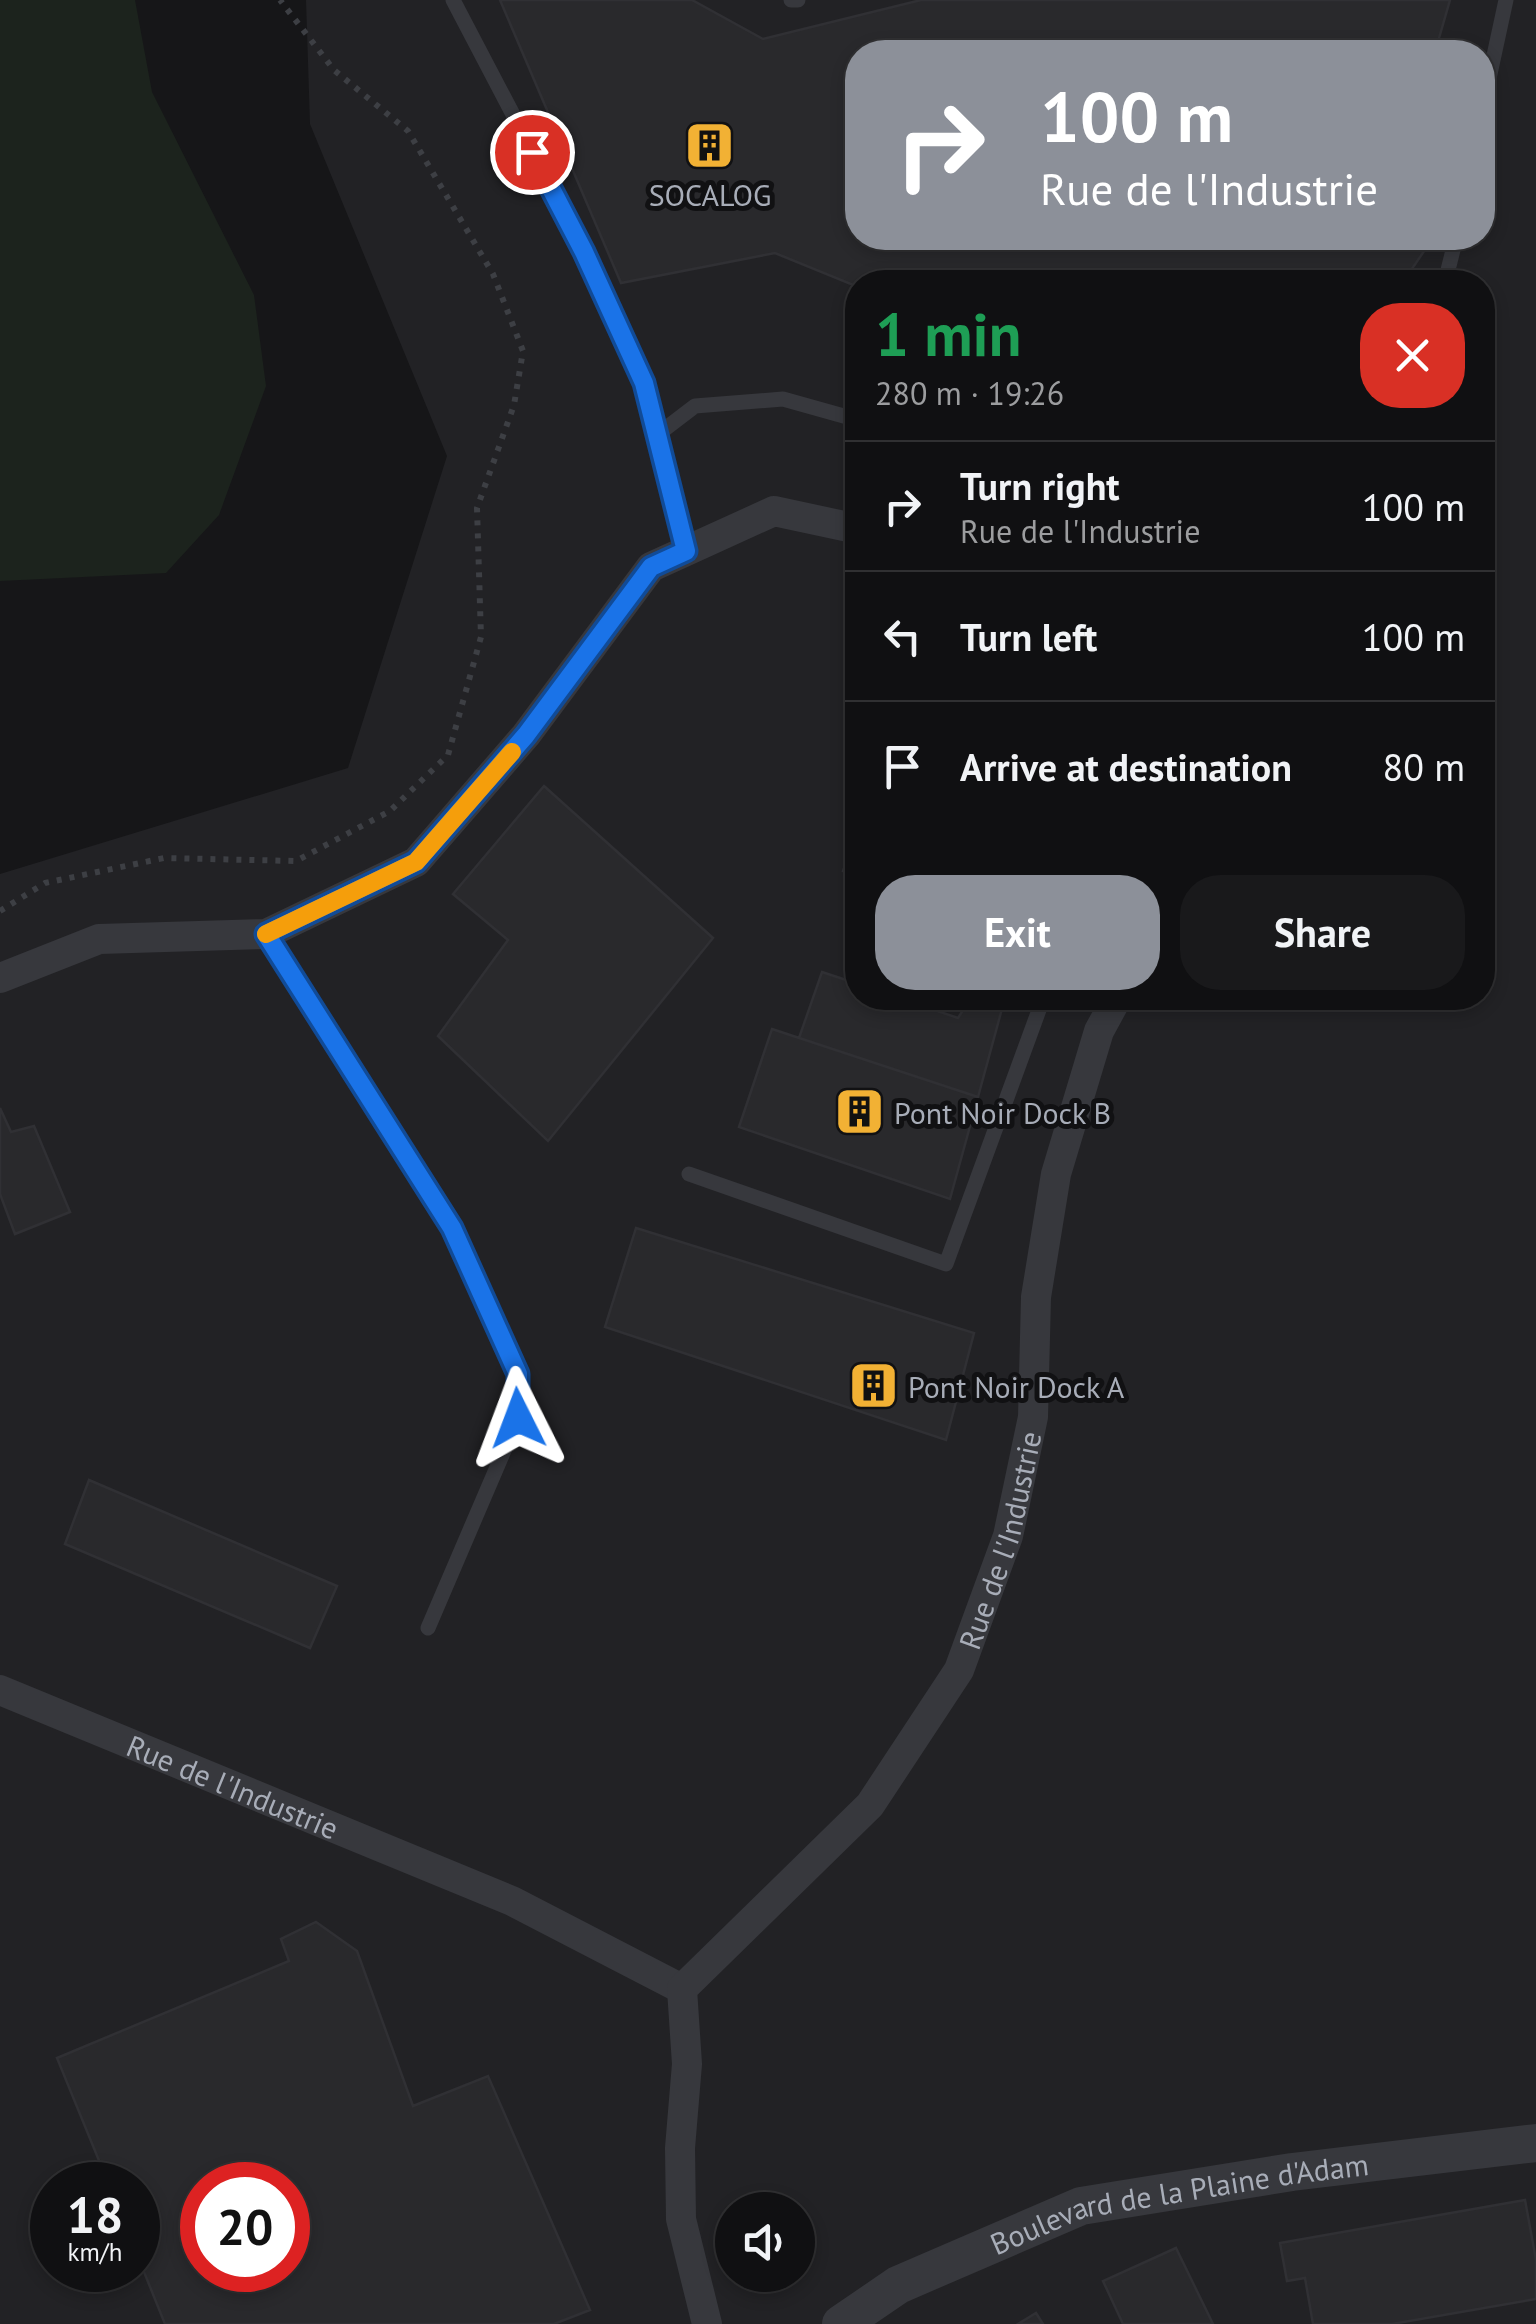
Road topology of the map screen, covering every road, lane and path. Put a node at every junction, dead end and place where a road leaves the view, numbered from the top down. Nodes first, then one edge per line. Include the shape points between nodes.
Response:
1 (280, 0) edge
2 (453, 0) edge
3 (1506, 0) edge
4 (1495, 51) edge
5 (845, 416) edge
6 (657, 435) junction
7 (845, 527) edge
8 (686, 551) junction
9 (0, 910) edge
10 (266, 934) junction
11 (0, 978) edge
12 (1039, 1010) edge
13 (1110, 1010) edge
14 (689, 1174) dead end
15 (428, 1628) dead end
16 (0, 1690) edge
17 (682, 1989) junction
18 (1536, 2143) edge
19 (707, 2324) edge
20 (841, 2324) edge

1 - 9 path via 334,70 408,131 493,274 523,351 514,405 477,508 480,637 448,755 390,810 296,861 164,858 45,883
2 - 6 lane via 584,252 644,383
3 - 4 lane
5 - 6 lane via 783,399 695,406
6 - 8 lane
7 - 8 street via 774,511
8 - 10 street via 651,567 526,735 416,862
10 - 11 street via 99,939
10 - 15 lane via 452,1228 518,1374 518,1418
12 - 14 lane via 946,1264
13 - 17 street, Rue de l'Industrie via 1056,1174 1036,1298 1033,1418 1008,1536 958,1670 870,1805
16 - 17 street, Rue de l'Industrie via 512,1901
17 - 19 street via 687,2064 681,2219
18 - 20 street, Boulevard de la Plaine d'Adam via 1082,2206 898,2285

